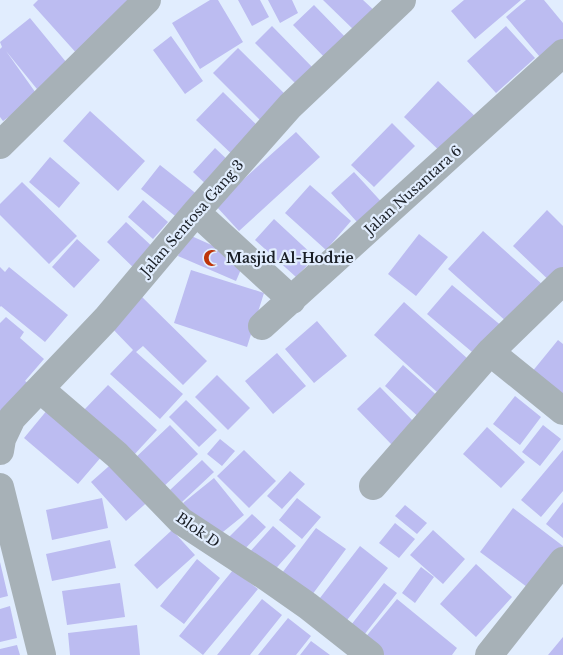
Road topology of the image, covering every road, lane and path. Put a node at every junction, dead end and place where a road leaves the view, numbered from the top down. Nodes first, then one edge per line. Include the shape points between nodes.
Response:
1 (147, 0) edge
2 (402, 0) edge
3 (563, 53) edge
4 (0, 145) edge
5 (196, 212) junction
6 (563, 281) edge
7 (292, 300) junction
8 (262, 326) dead end
9 (490, 352) junction
10 (40, 389) junction
11 (563, 411) edge
12 (0, 450) edge
13 (373, 486) dead end
14 (0, 487) edge
15 (563, 561) edge
16 (42, 655) edge
17 (370, 655) edge
18 (489, 655) edge

1 - 4 street
2 - 5 street, Jalan Sentosa Gang 3 via 290,106
3 - 7 street, Jalan Nusantara 6
5 - 7 street
5 - 10 street, Jalan Sentosa Gang 3 via 106,319
6 - 9 street
7 - 8 street, Jalan Nusantara 6
9 - 11 street
9 - 13 street
10 - 12 street, Jalan Sentosa Gang 3 via 12,418
10 - 17 street, Blok D via 117,455 181,521 308,606
14 - 16 street
15 - 18 street

